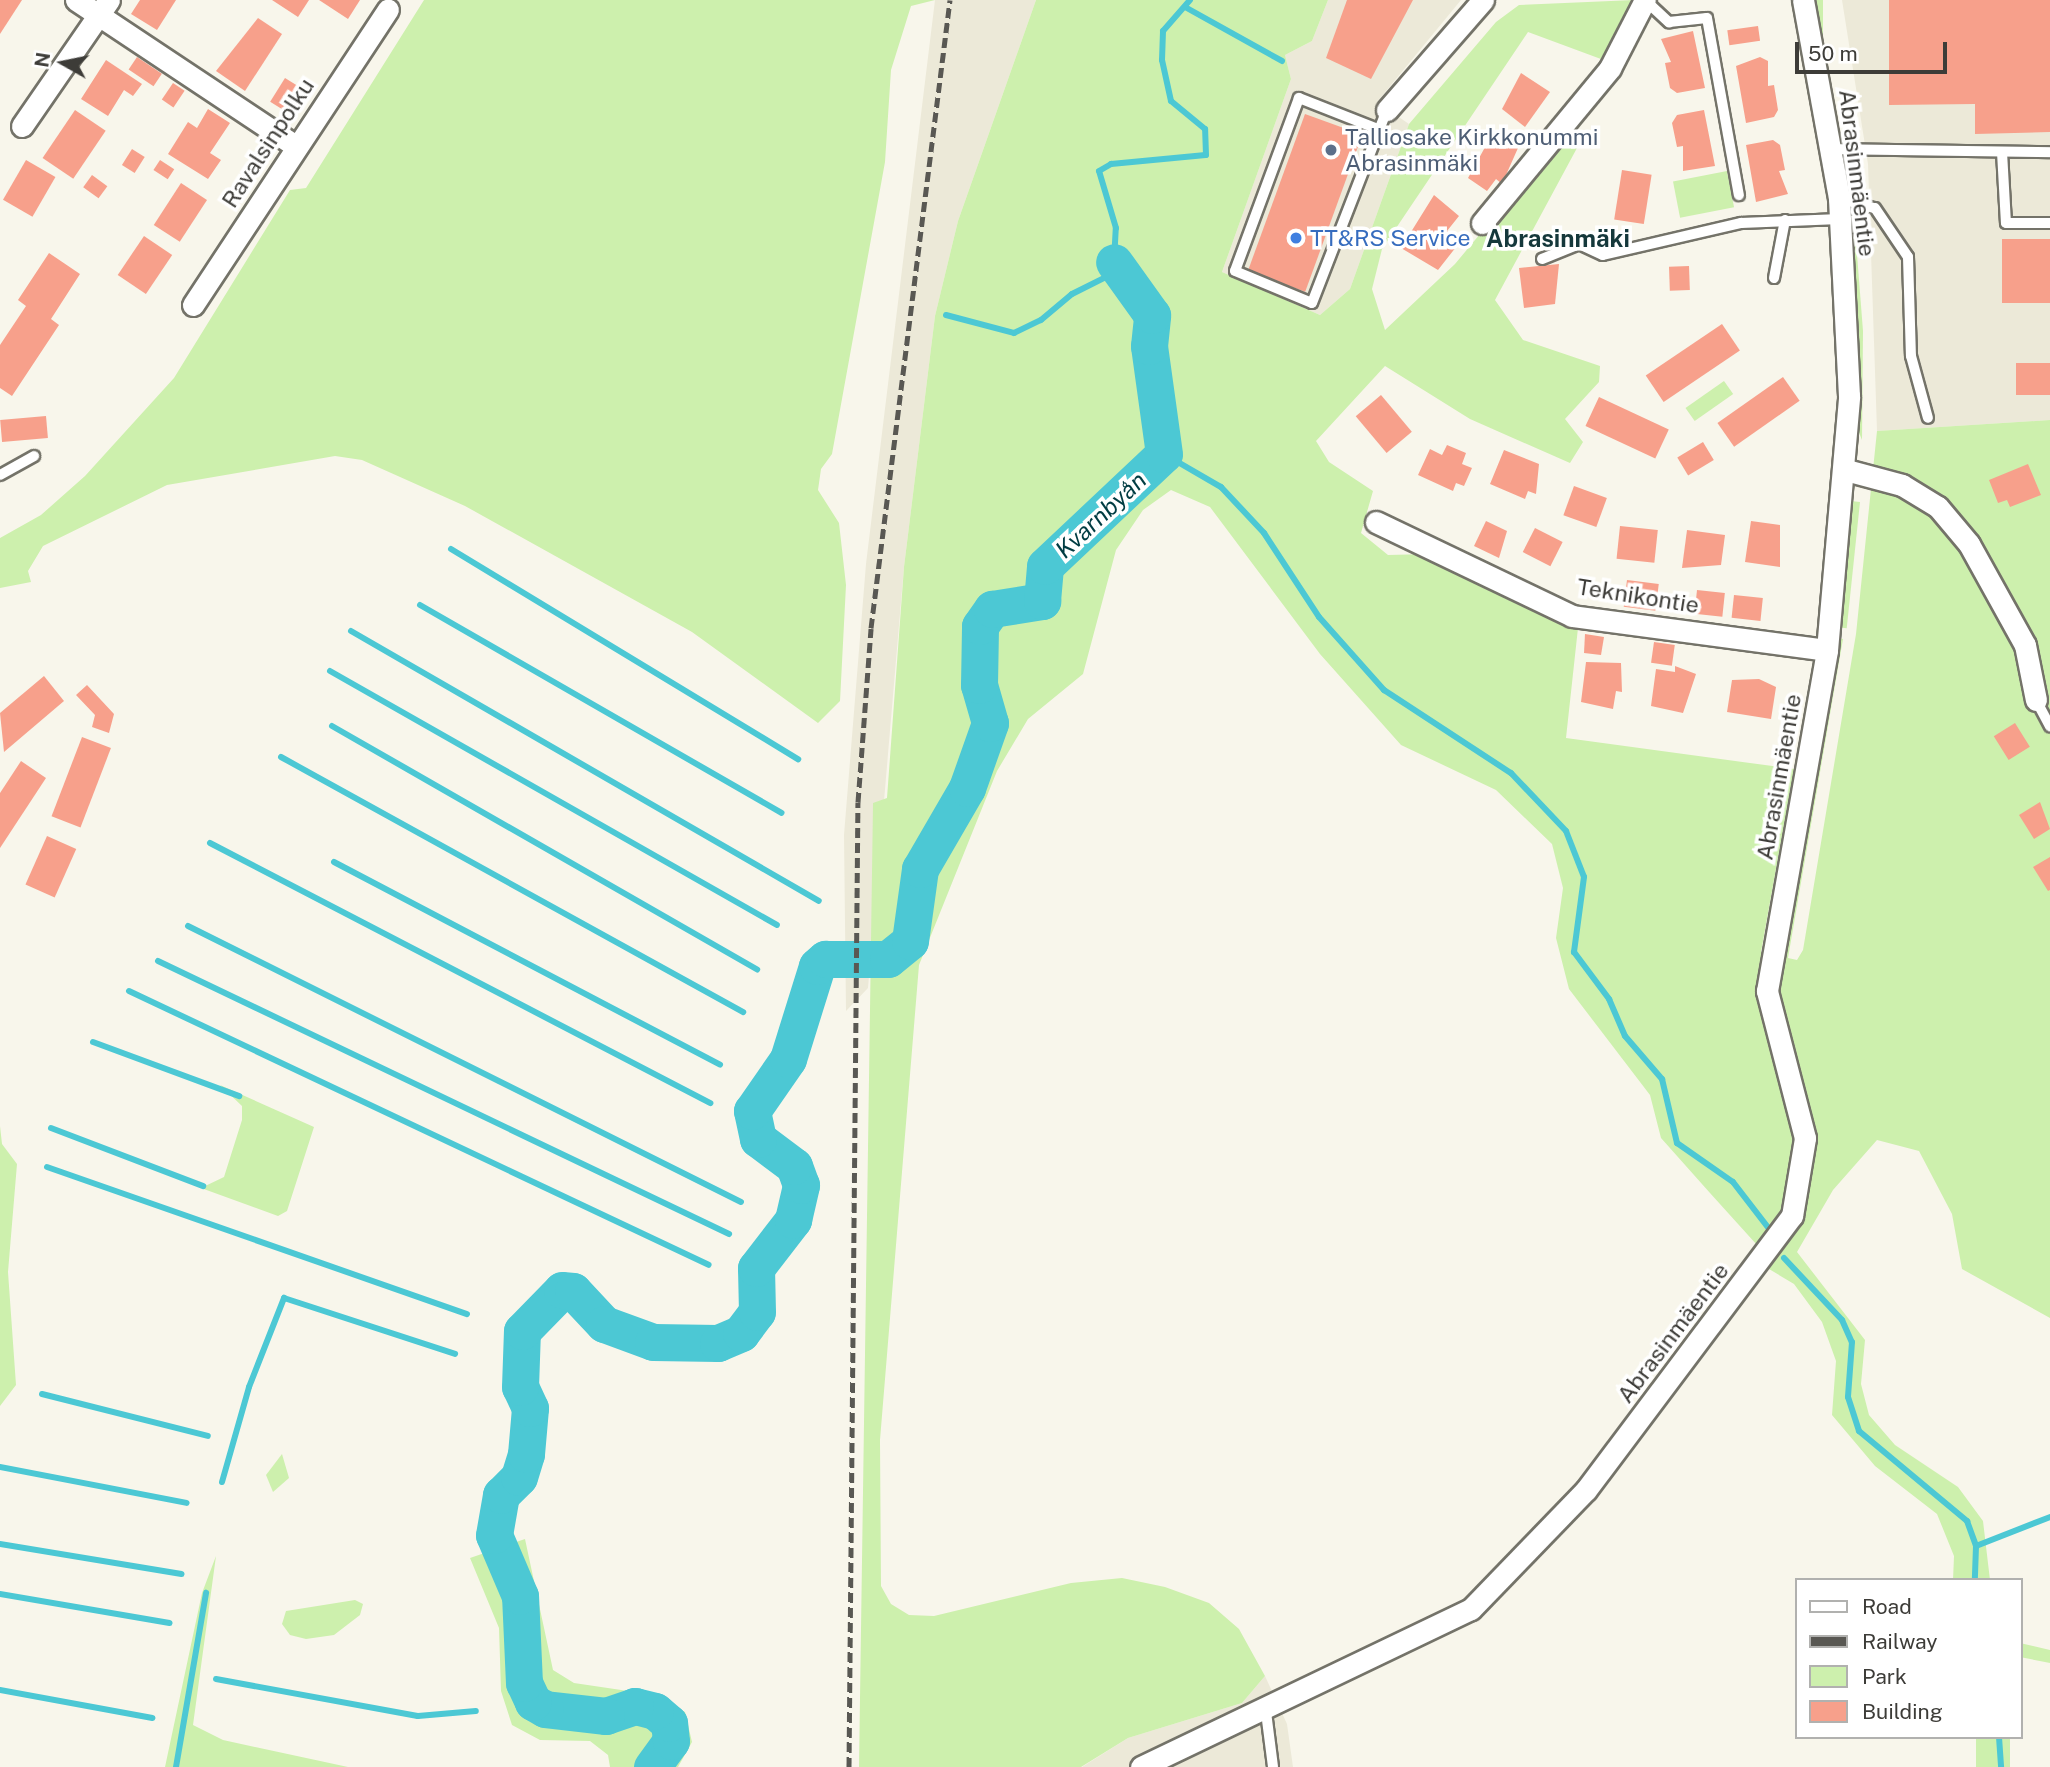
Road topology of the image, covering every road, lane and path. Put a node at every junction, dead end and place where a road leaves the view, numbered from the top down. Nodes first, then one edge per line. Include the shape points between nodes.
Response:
1 (76, 0) edge
2 (1483, 0) edge
3 (1645, 0) edge
4 (1803, 0) edge
5 (104, 7) edge
6 (388, 9) dead end
7 (1383, 120) junction
8 (22, 126) dead end
9 (296, 147) junction
10 (1829, 149) junction
11 (2002, 152) junction
12 (2050, 152) edge
13 (1739, 195) dead end
14 (1839, 208) junction
15 (1786, 219) junction
16 (1482, 223) dead end
17 (2050, 223) edge
18 (1542, 259) dead end
19 (1773, 278) dead end
20 (193, 305) dead end
21 (1928, 418) dead end
22 (34, 456) dead end
23 (1846, 470) junction
24 (0, 475) edge
25 (1376, 522) dead end
26 (1827, 650) junction
27 (2036, 700) joint
28 (2050, 726) edge
29 (1266, 1712) junction
30 (1141, 1767) edge
31 (1273, 1767) edge

1 - 5 street
2 - 7 street
3 - 13 lane via 1669,22 1707,18
3 - 16 street via 1611,68
4 - 10 street, Abrasinmäentie
5 - 8 street
5 - 9 street
6 - 9 street, Ravalsinpolku
7 - 7 lane via 1312,303 1234,271 1299,98
9 - 20 street, Ravalsinpolku
10 - 11 lane via 1956,147
10 - 14 street, Abrasinmäentie
11 - 12 lane
11 - 17 lane via 2006,223
14 - 15 lane
14 - 21 lane via 1875,208 1908,257 1911,356
14 - 23 street, Abrasinmäentie via 1849,396
15 - 18 lane via 1686,232 1603,255 1579,244
15 - 19 lane
22 - 24 lane
23 - 26 street, Abrasinmäentie
23 - 27 street via 1902,485 1938,507 1961,534 2025,645
25 - 26 street, Teknikontie via 1572,616
26 - 29 street, Abrasinmäentie via 1767,991 1805,1138 1797,1198 1781,1231 1586,1490 1471,1609
27 - 28 lane
29 - 30 street, Abrasinmäentie
29 - 31 lane

